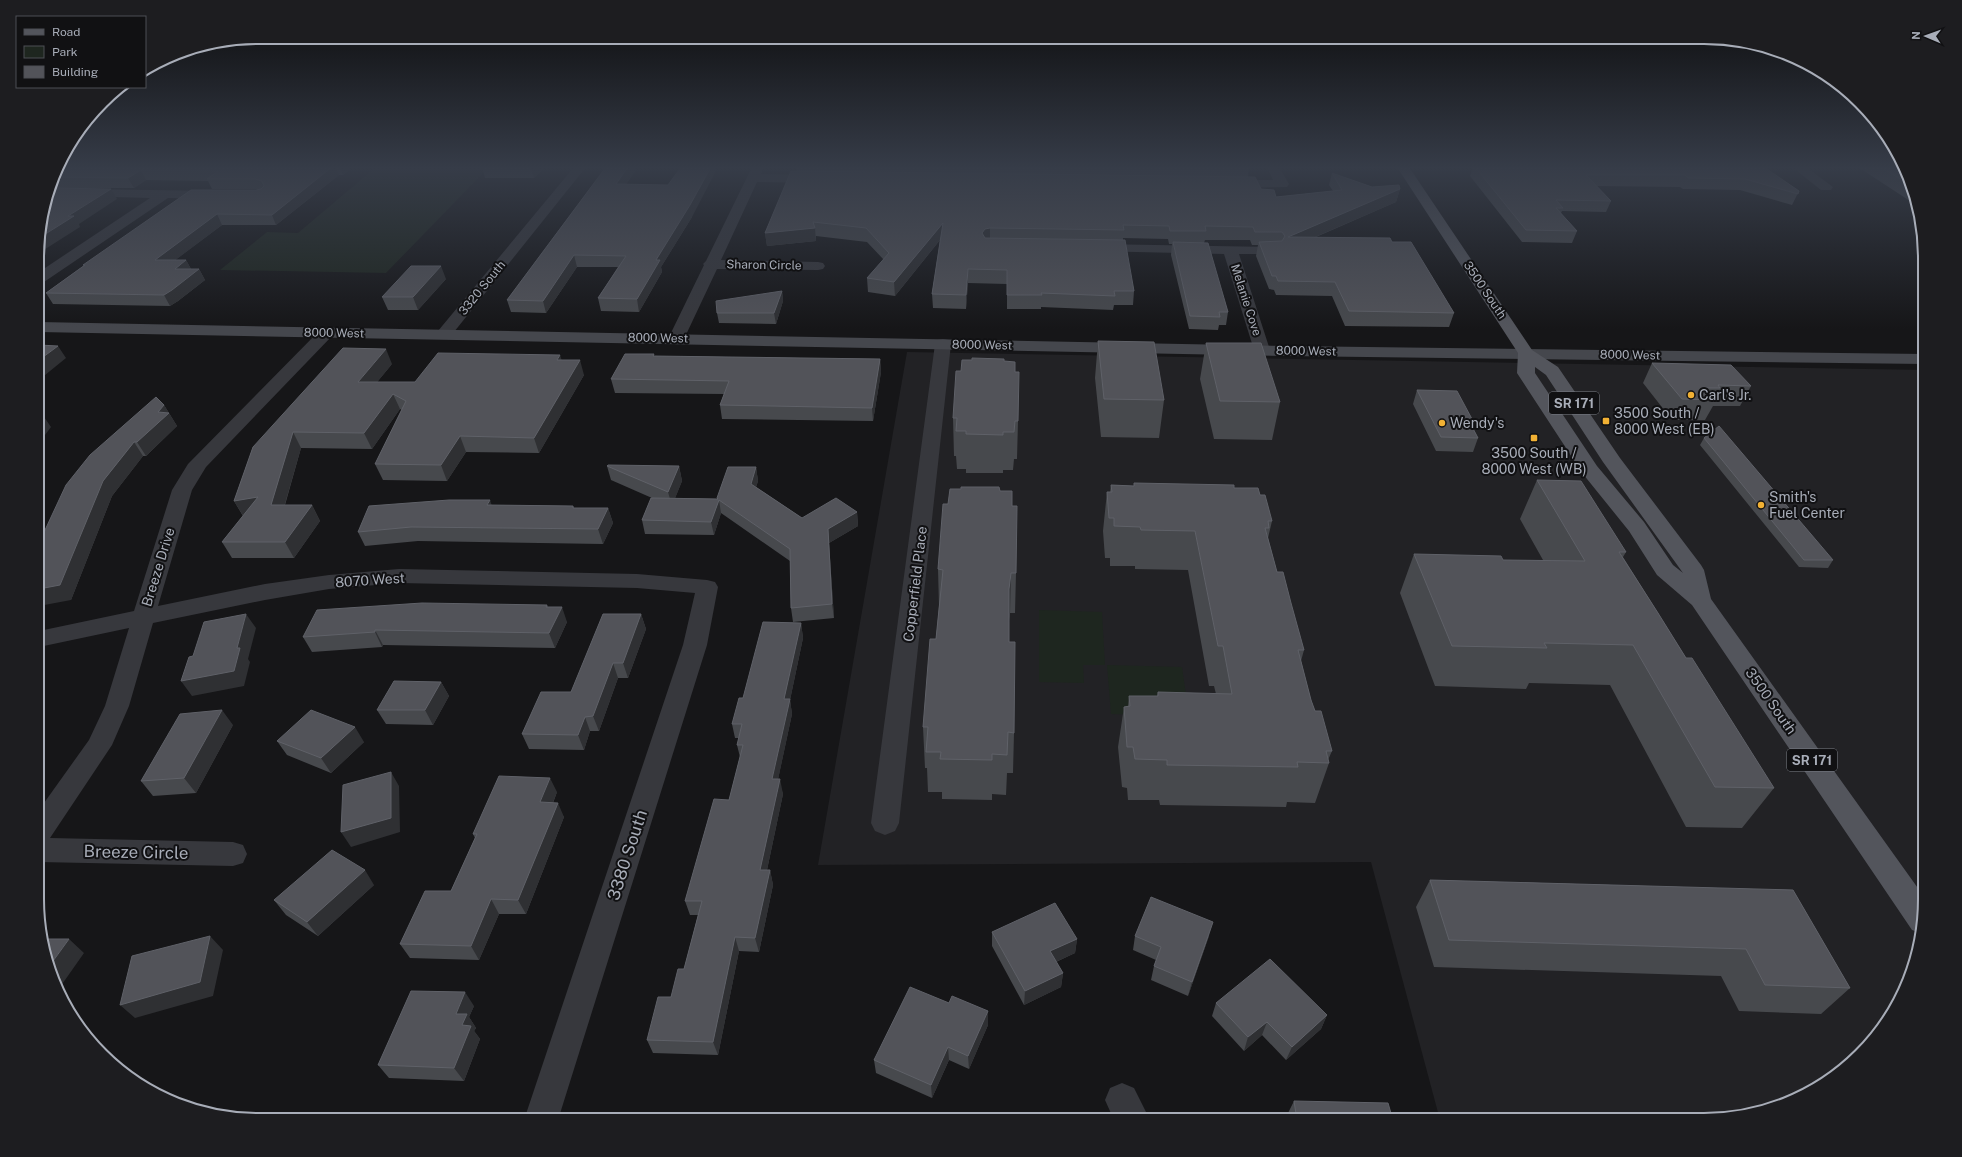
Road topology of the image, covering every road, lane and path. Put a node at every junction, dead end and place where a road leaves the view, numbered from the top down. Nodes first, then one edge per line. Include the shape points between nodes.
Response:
1 (125, 221) edge
2 (536, 221) edge
3 (731, 221) edge
4 (1439, 221) edge
5 (1083, 248) edge
6 (1230, 250) junction
7 (1274, 250) edge
8 (710, 264) junction
9 (818, 266) dead end
10 (44, 276) edge
11 (44, 328) edge
12 (326, 333) junction
13 (444, 334) junction
14 (676, 339) junction
15 (943, 344) junction
16 (1262, 350) junction
17 (1526, 353) junction
18 (1918, 360) edge
19 (707, 588) joint
20 (143, 617) junction
21 (44, 638) edge
22 (885, 823) dead end
23 (44, 825) edge
24 (44, 850) edge
25 (233, 854) dead end
26 (1918, 913) edge
27 (543, 1113) edge

1 - 10 street
2 - 13 street, 3320 South
3 - 8 street
4 - 17 main road, 3500 South
5 - 6 street, Melanie Cove
6 - 7 street, Melanie Cove
6 - 16 street, Melanie Cove
8 - 9 street, Sharon Circle
8 - 14 street
11 - 12 street, 8000 West
12 - 13 street, 8000 West
12 - 20 street, Breeze Drive via 198,464 182,490
13 - 14 street, 8000 West
14 - 15 street, 8000 West
15 - 16 street, 8000 West
15 - 22 street, Copperfield Place
16 - 17 street, 8000 West
17 - 18 street, 8000 West
17 - 26 main road, 3500 South / SR 171 via 1526,373 1590,470 1637,527 1665,570 1700,600
19 - 20 street, 8070 West via 637,580 399,576 329,582 272,591
19 - 27 street, 3380 South via 695,645
20 - 21 street, 8070 West
20 - 23 street, Breeze Drive via 117,706 100,745
24 - 25 street, Breeze Circle

